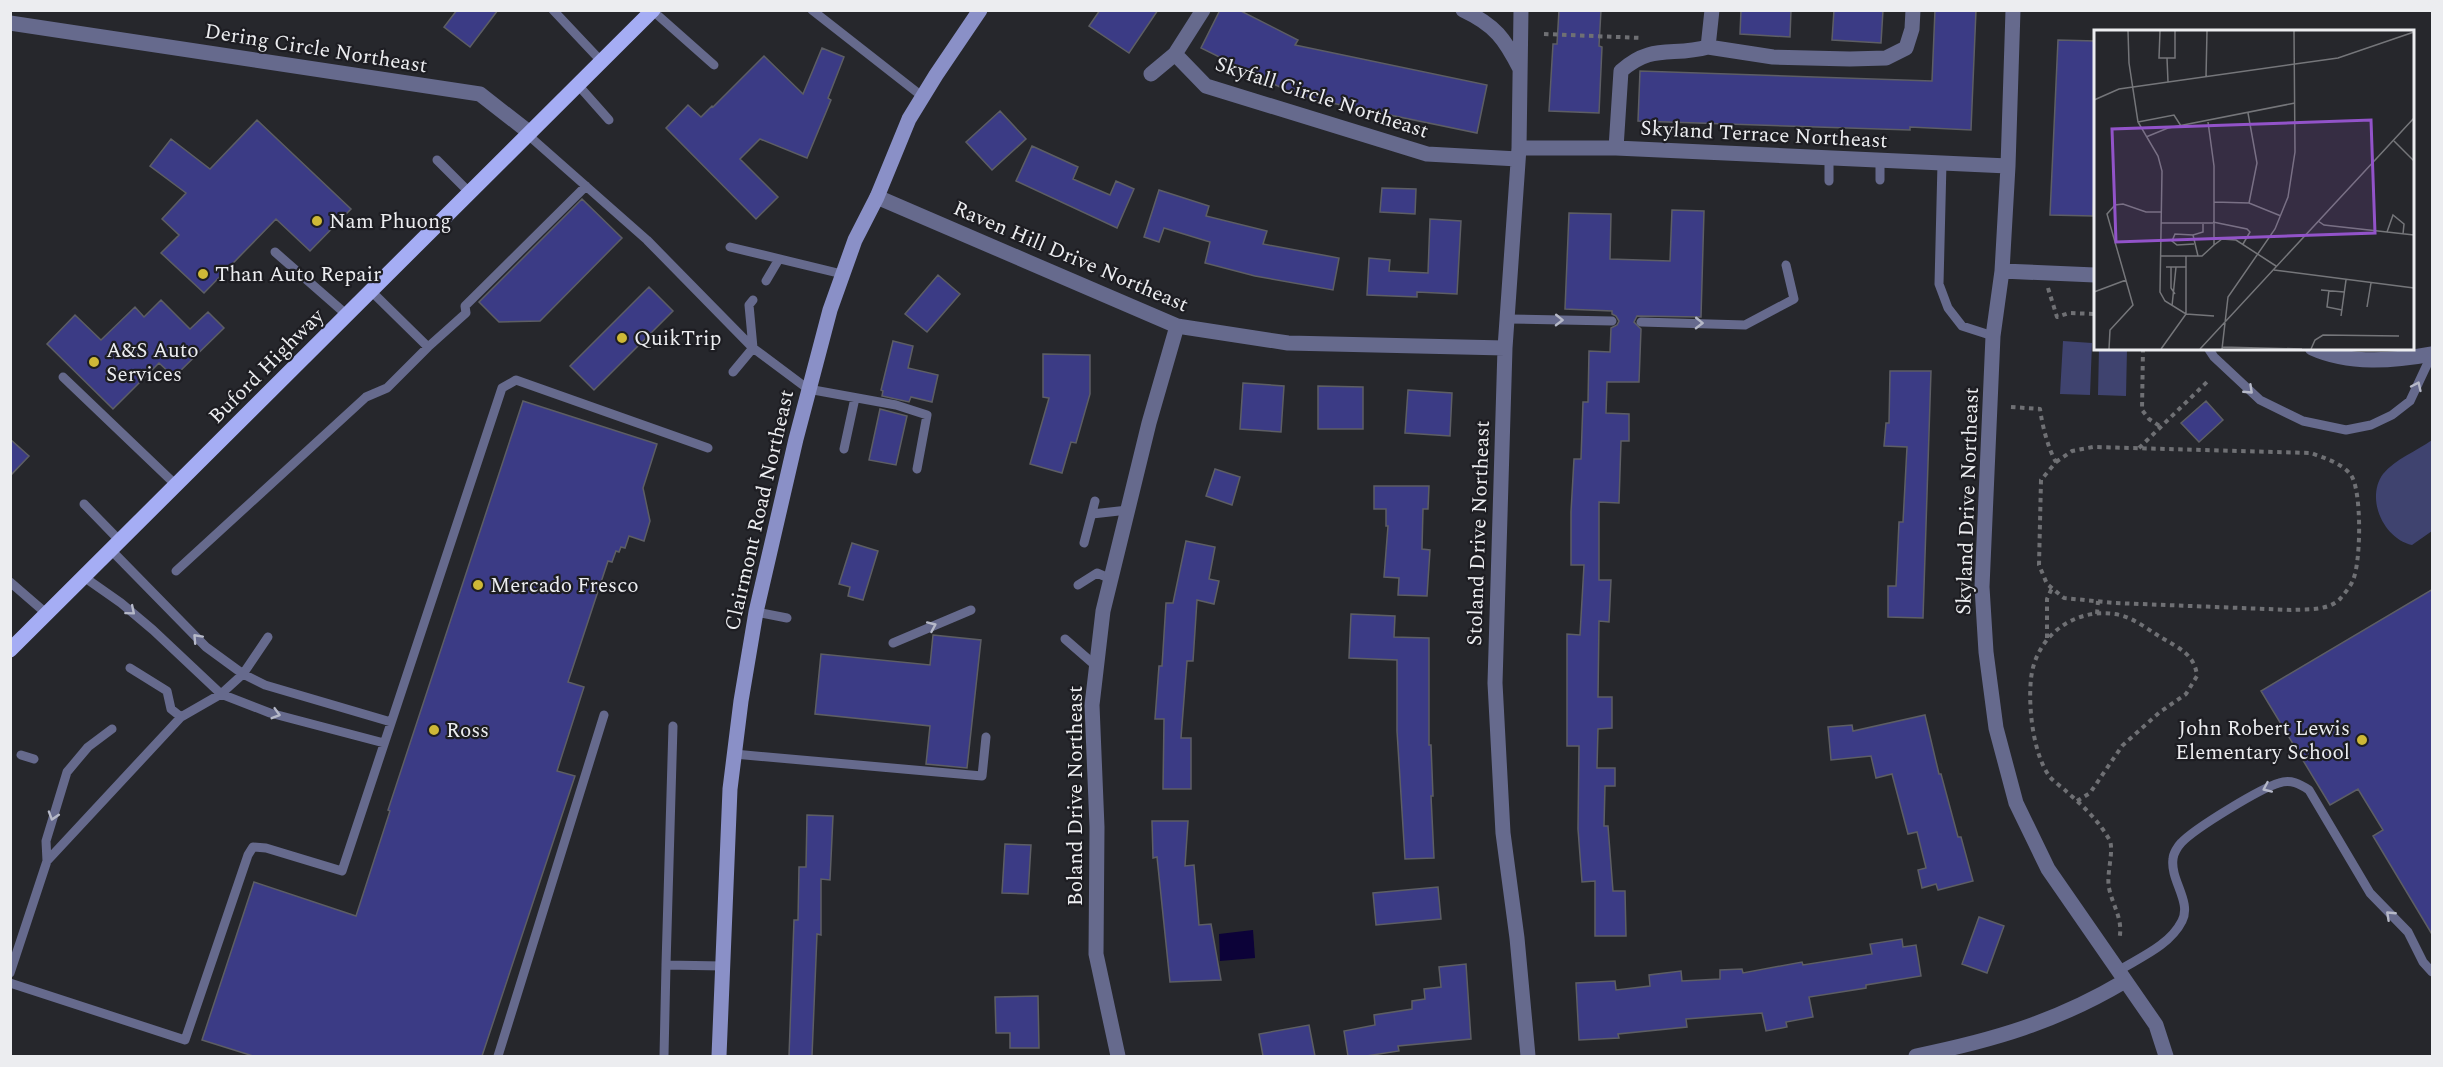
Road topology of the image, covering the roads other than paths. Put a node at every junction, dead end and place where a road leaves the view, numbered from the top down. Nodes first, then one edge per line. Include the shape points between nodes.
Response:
1 (553, 10) edge
2 (813, 10) edge
3 (980, 10) edge
4 (1203, 10) edge
5 (1463, 10) edge
6 (1521, 10) edge
7 (1712, 10) edge
8 (1913, 10) edge
9 (2013, 10) edge
10 (653, 11) edge
11 (10, 23) edge
12 (1708, 47) junction
13 (1175, 54) junction
14 (602, 62) junction
15 (714, 65) dead end
16 (1521, 72) junction
17 (1151, 74) dead end
18 (578, 86) junction
19 (923, 97) junction
20 (609, 120) dead end
21 (529, 134) junction
22 (1616, 148) junction
23 (1518, 153) junction
24 (1829, 159) junction
25 (437, 160) dead end
26 (1880, 161) junction
27 (1942, 163) junction
28 (2008, 166) junction
29 (1829, 180) dead end
30 (1880, 180) dead end
31 (586, 186) junction
32 (470, 193) junction
33 (878, 197) junction
34 (730, 247) dead end
35 (275, 252) dead end
36 (779, 259) junction
37 (1786, 265) dead end
38 (2002, 271) junction
39 (843, 274) junction
40 (2094, 275) edge
41 (766, 281) dead end
42 (371, 291) junction
43 (753, 300) dead end
44 (347, 315) junction
45 (1507, 319) junction
46 (1612, 321) dead end
47 (1641, 322) dead end
48 (1177, 326) junction
49 (1993, 336) junction
50 (428, 347) junction
51 (753, 348) junction
52 (1505, 348) junction
53 (2209, 350) edge
54 (2316, 350) edge
55 (2432, 354) edge
56 (733, 372) dead end
57 (63, 377) dead end
58 (808, 389) junction
59 (855, 398) junction
60 (708, 448) dead end
61 (844, 449) dead end
62 (917, 469) dead end
63 (176, 485) junction
64 (1095, 501) dead end
65 (84, 504) dead end
66 (1128, 510) junction
67 (1092, 514) junction
68 (1084, 543) dead end
69 (116, 545) junction
70 (176, 571) dead end
71 (84, 577) junction
72 (1111, 579) junction
73 (10, 582) edge
74 (1078, 585) dead end
75 (971, 610) dead end
76 (756, 612) junction
77 (46, 614) junction
78 (787, 618) dead end
79 (268, 637) dead end
80 (1065, 639) dead end
81 (893, 643) dead end
82 (10, 650) edge
83 (1096, 666) junction
84 (129, 668) dead end
85 (243, 674) junction
86 (221, 694) junction
87 (604, 714) dead end
88 (181, 717) junction
89 (391, 722) junction
90 (673, 726) dead end
91 (112, 729) dead end
92 (986, 737) dead end
93 (384, 742) junction
94 (734, 754) junction
95 (21, 755) dead end
96 (34, 759) dead end
97 (47, 861) junction
98 (666, 965) junction
99 (723, 966) junction
100 (2433, 972) edge
101 (10, 973) edge
102 (2122, 976) junction
103 (10, 983) edge
104 (498, 1056) edge
105 (664, 1056) edge
106 (719, 1056) edge
107 (1118, 1056) edge
108 (1528, 1056) edge
109 (1916, 1056) edge
110 (2166, 1056) edge

1 - 14 lane
2 - 19 lane
3 - 19 main road, Clairmont Road Northeast
4 - 13 street
5 - 16 street via 1480,18 1506,42
6 - 16 street, Stoland Drive Northeast
7 - 12 street
8 - 12 street via 1906,48 1886,58 1773,57
9 - 28 street, Skyland Drive Northeast
10 - 14 main road, Buford Highway
10 - 15 lane
11 - 21 street, Dering Circle Northeast via 480,94
12 - 22 street via 1691,52 1645,54 1621,70
13 - 17 street
13 - 23 street, Skyfall Circle Northeast via 1206,86 1427,154
14 - 18 main road, Buford Highway
16 - 23 street, Stoland Drive Northeast
18 - 20 lane
18 - 21 main road, Buford Highway
19 - 33 main road, Clairmont Road Northeast via 909,119
21 - 31 lane
21 - 32 main road, Buford Highway
22 - 23 street, Skyland Terrace Northeast
22 - 24 street, Skyland Terrace Northeast
23 - 45 street, Stoland Drive Northeast
24 - 26 street, Skyland Terrace Northeast
24 - 29 lane
25 - 32 lane
26 - 27 street, Skyland Terrace Northeast
26 - 30 lane
27 - 28 street, Skyland Terrace Northeast
27 - 49 lane via 1939,284 1948,308 1962,326
28 - 38 street, Skyland Drive Northeast
31 - 50 lane via 465,306 466,313
31 - 51 lane via 647,240
32 - 42 main road, Buford Highway
33 - 39 main road, Clairmont Road Northeast via 855,240
33 - 48 street, Raven Hill Drive Northeast
34 - 36 lane
35 - 44 lane
36 - 39 lane
36 - 41 lane
47 -> 37 lane via 1745,325 1794,299
38 - 40 street
38 - 49 street, Skyland Drive Northeast
39 - 58 main road, Clairmont Road Northeast
42 - 44 main road, Buford Highway
42 - 50 lane
43 - 51 lane via 749,305
44 - 63 main road, Buford Highway
45 -> 46 lane
45 - 52 street, Stoland Drive Northeast
48 - 52 street, Raven Hill Drive Northeast via 1288,343
48 - 66 street, Boland Drive Northeast
49 - 102 street, Skyland Drive Northeast via 1982,587 1996,728 2016,803 2048,869
50 - 70 lane via 387,387 366,397
51 - 56 lane
51 - 58 lane
52 - 108 street, Stoland Drive Northeast via 1495,683 1503,833
53 -> 55 lane via 2260,400 2303,421 2346,430 2371,425 2410,401
54 - 55 street via 2360,360
57 - 63 lane
58 - 59 lane
58 - 76 main road, Clairmont Road Northeast
59 - 61 lane
59 - 62 lane via 927,415
60 - 89 lane via 516,380 502,388
63 - 69 main road, Buford Highway
64 - 67 lane
65 - 69 lane
66 - 67 lane
66 - 72 street, Boland Drive Northeast
67 - 68 lane
69 - 71 main road, Buford Highway
85 -> 69 lane via 206,647
71 - 77 main road, Buford Highway
71 -> 86 lane via 153,630
72 - 74 lane via 1097,573
72 - 83 street, Boland Drive Northeast
73 - 77 lane
81 -> 75 lane
76 - 78 lane
76 - 94 main road, Clairmont Road Northeast
77 - 82 main road, Buford Highway
79 - 85 lane
80 - 83 lane
83 - 107 street, Boland Drive Northeast via 1092,705 1097,827 1096,954
84 - 88 lane via 166,691 171,709
85 - 86 lane
85 - 89 lane via 265,685
86 - 88 lane
86 -> 93 lane via 270,712
87 - 104 lane
88 - 97 lane
89 - 93 lane
90 - 98 lane
91 -> 97 lane via 88,747 67,772 46,841
92 - 94 lane via 982,776
93 - 103 lane via 342,871 253,847 185,1040
94 - 99 main road, Clairmont Road Northeast
95 - 96 lane
97 - 101 lane
98 - 99 lane
98 - 105 lane
99 - 106 main road, Clairmont Road Northeast
100 -> 102 lane via 2423,962 2408,932 2370,893 2309,790 2298,783 2282,782 2262,789 2181,843 2173,858 2175,880 2184,900 2184,918 2173,937
102 - 109 street via 2087,1004 2021,1030
102 - 110 street, Skyland Drive Northeast via 2156,1025

